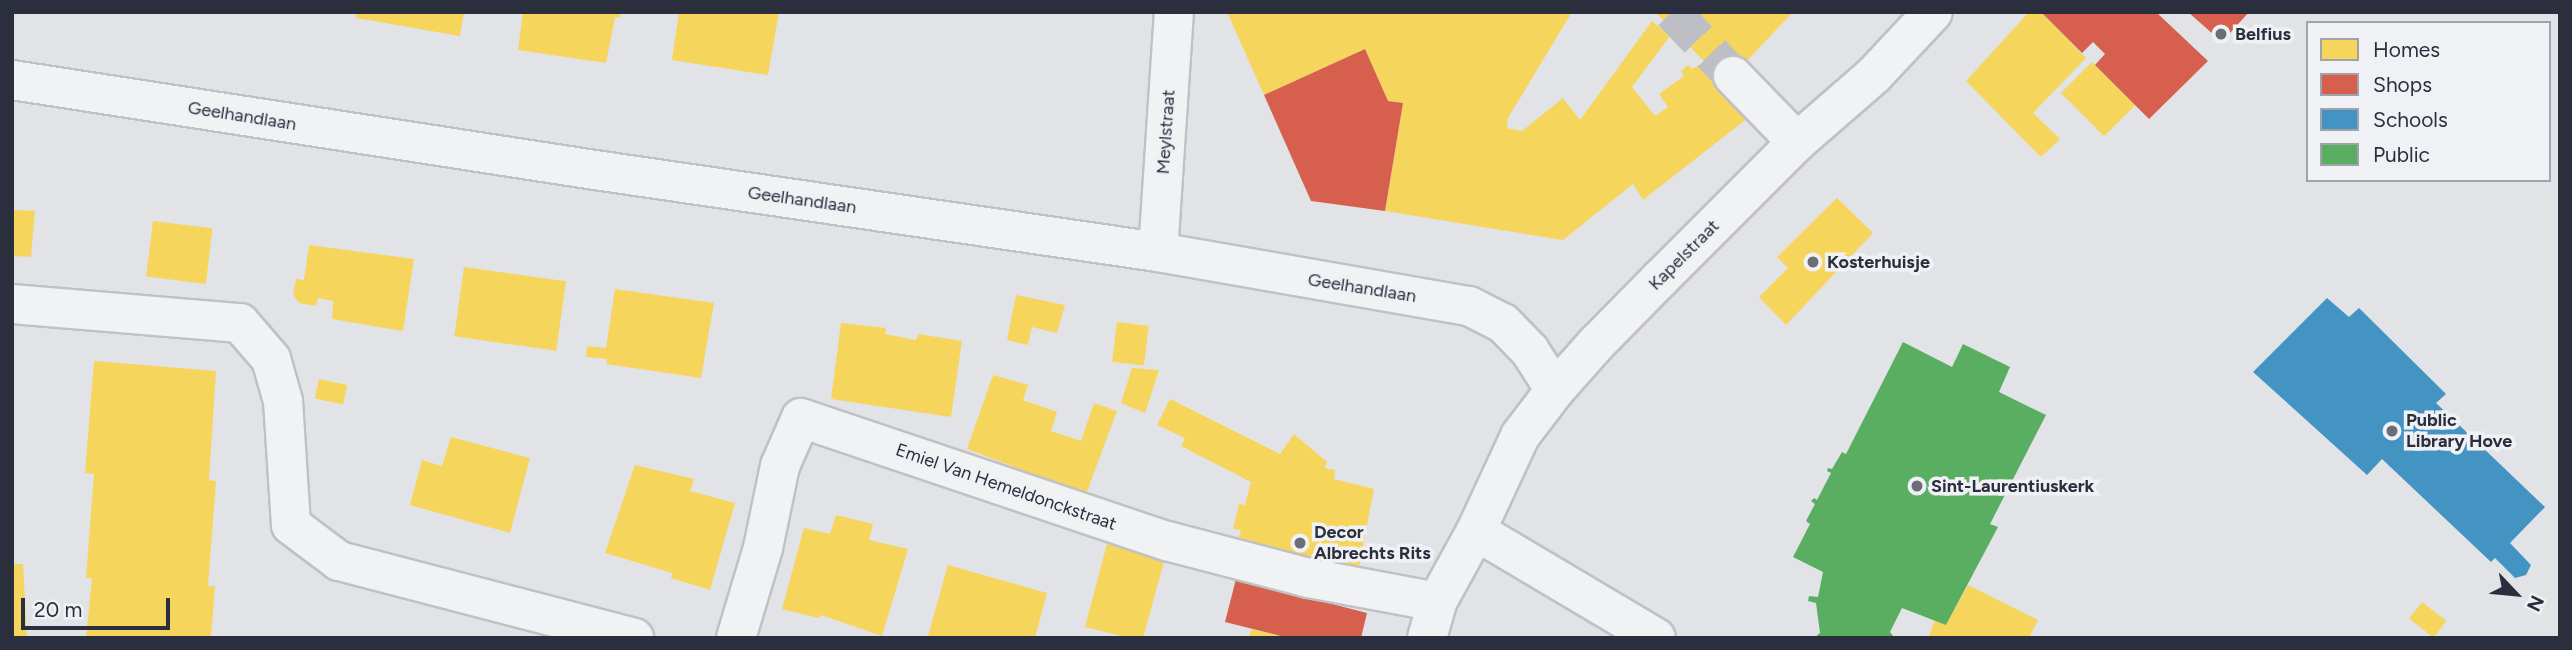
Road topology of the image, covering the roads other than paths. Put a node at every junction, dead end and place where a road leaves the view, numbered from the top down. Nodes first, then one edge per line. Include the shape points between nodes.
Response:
1 (1174, 12) edge
2 (1933, 12) edge
3 (1733, 76) tunnel mouth
4 (12, 80) edge
5 (1797, 142) junction
6 (1158, 251) junction
7 (12, 304) edge
8 (1555, 390) junction
9 (1476, 530) junction
10 (1432, 620) edge
11 (634, 638) edge
12 (736, 638) edge
13 (1656, 638) edge

1 - 6 street, Meylstraat
2 - 5 street, Kapelstraat via 1874,75
3 - 5 street
4 - 6 street, Geelhandlaan
5 - 8 street, Kapelstraat
6 - 8 street, Geelhandlaan via 1469,306 1503,323 1530,351
7 - 11 street via 240,323 271,359 283,401 291,525 339,561
8 - 9 street, Kapelstraat via 1520,436
9 - 10 street, Kapelstraat
9 - 13 street
10 - 12 street, Emiel Van Hemeldonckstraat via 1309,578 1167,541 801,418 780,466 763,548

